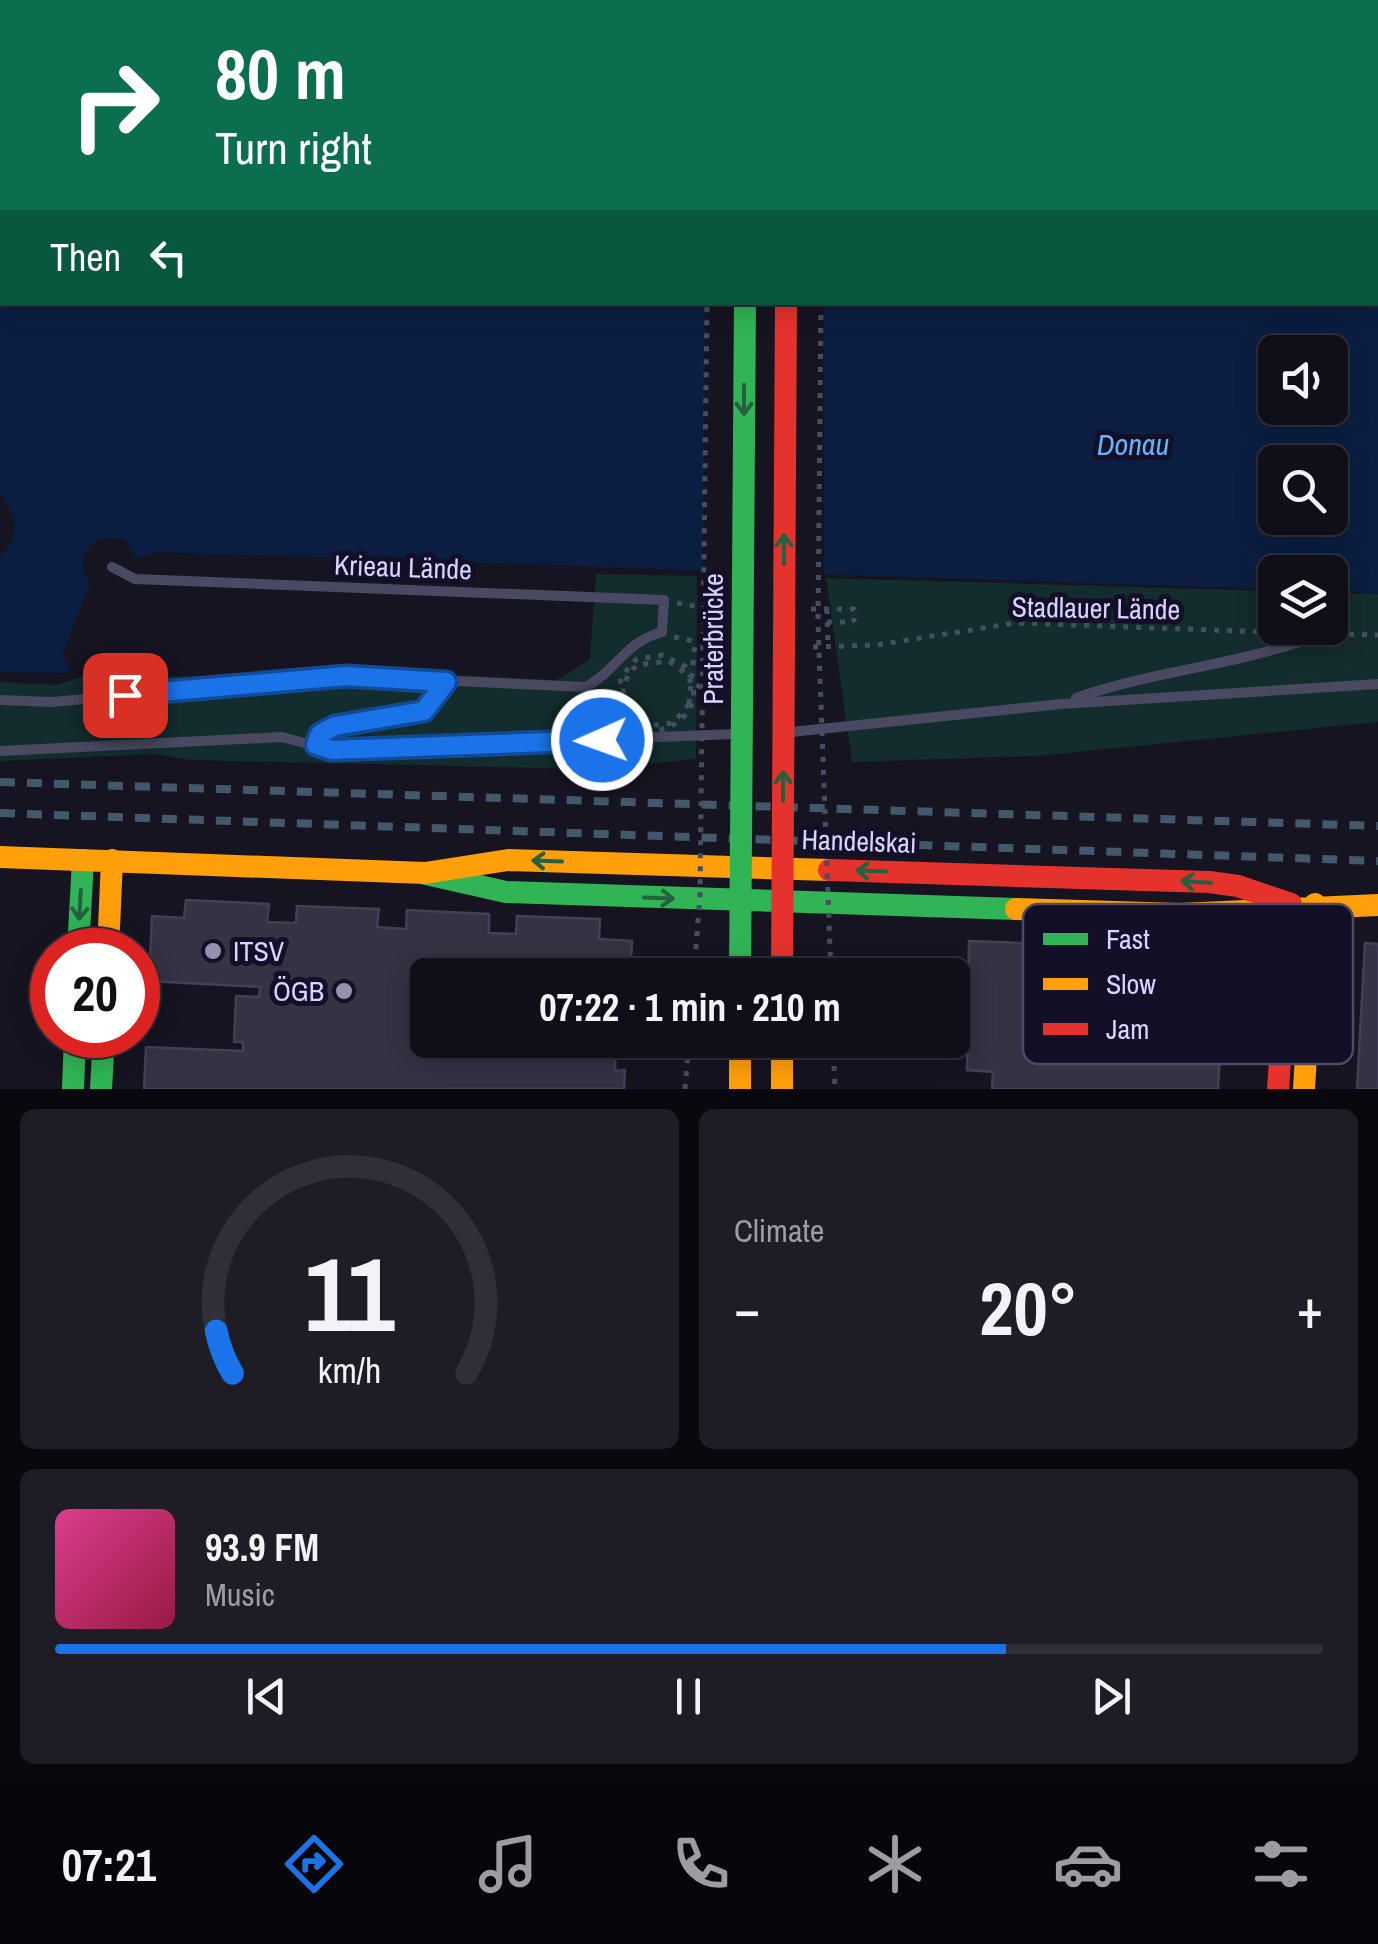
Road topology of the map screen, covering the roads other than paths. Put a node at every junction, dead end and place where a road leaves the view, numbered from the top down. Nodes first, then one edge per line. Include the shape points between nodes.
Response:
1 (745, 305) edge
2 (786, 305) edge
3 (112, 567) dead end
4 (1294, 645) edge
5 (446, 682) junction
6 (1378, 684) edge
7 (0, 700) edge
8 (1061, 704) junction
9 (778, 732) dead end
10 (758, 733) dead end
11 (316, 745) junction
12 (0, 750) edge
13 (0, 857) edge
14 (83, 860) junction
15 (112, 860) junction
16 (424, 873) junction
17 (1290, 904) joint
18 (1315, 904) edge
19 (1353, 905) edge
20 (1378, 905) edge
21 (1023, 910) edge
22 (79, 928) edge
23 (109, 928) edge
24 (740, 958) edge
25 (782, 958) edge
26 (74, 1058) edge
27 (103, 1058) edge
28 (740, 1058) edge
29 (782, 1058) edge
30 (1280, 1064) edge
31 (1305, 1064) edge
32 (73, 1089) edge
33 (101, 1089) edge
34 (740, 1089) edge
35 (782, 1089) edge
36 (1278, 1089) edge
37 (1304, 1089) edge

1 -> 24 main road, Praterbrücke, bridge
25 -> 2 main road, bridge
3 - 5 lane, Krieau Lände via 134,579 664,600 662,632 641,637 586,687
4 - 8 lane via 1117,684
5 - 7 lane via 346,676 52,702
5 - 11 lane via 424,711 335,726
6 - 8 lane
8 - 9 lane
10 - 11 lane via 332,750
11 - 12 lane via 282,738
13 - 14 main road, Handelskai
14 - 15 main road, Handelskai
14 -> 22 main road
15 - 16 main road, Handelskai
15 - 23 main road
17 -> 16 main road, Handelskai via 1209,882 508,860
16 -> 21 main road, Handelskai via 506,892
17 - 18 main road, Handelskai
19 - 20 main road, Handelskai
26 - 32 main road
27 - 33 main road
28 - 34 main road
29 - 35 main road
30 - 36 main road
31 - 37 main road

